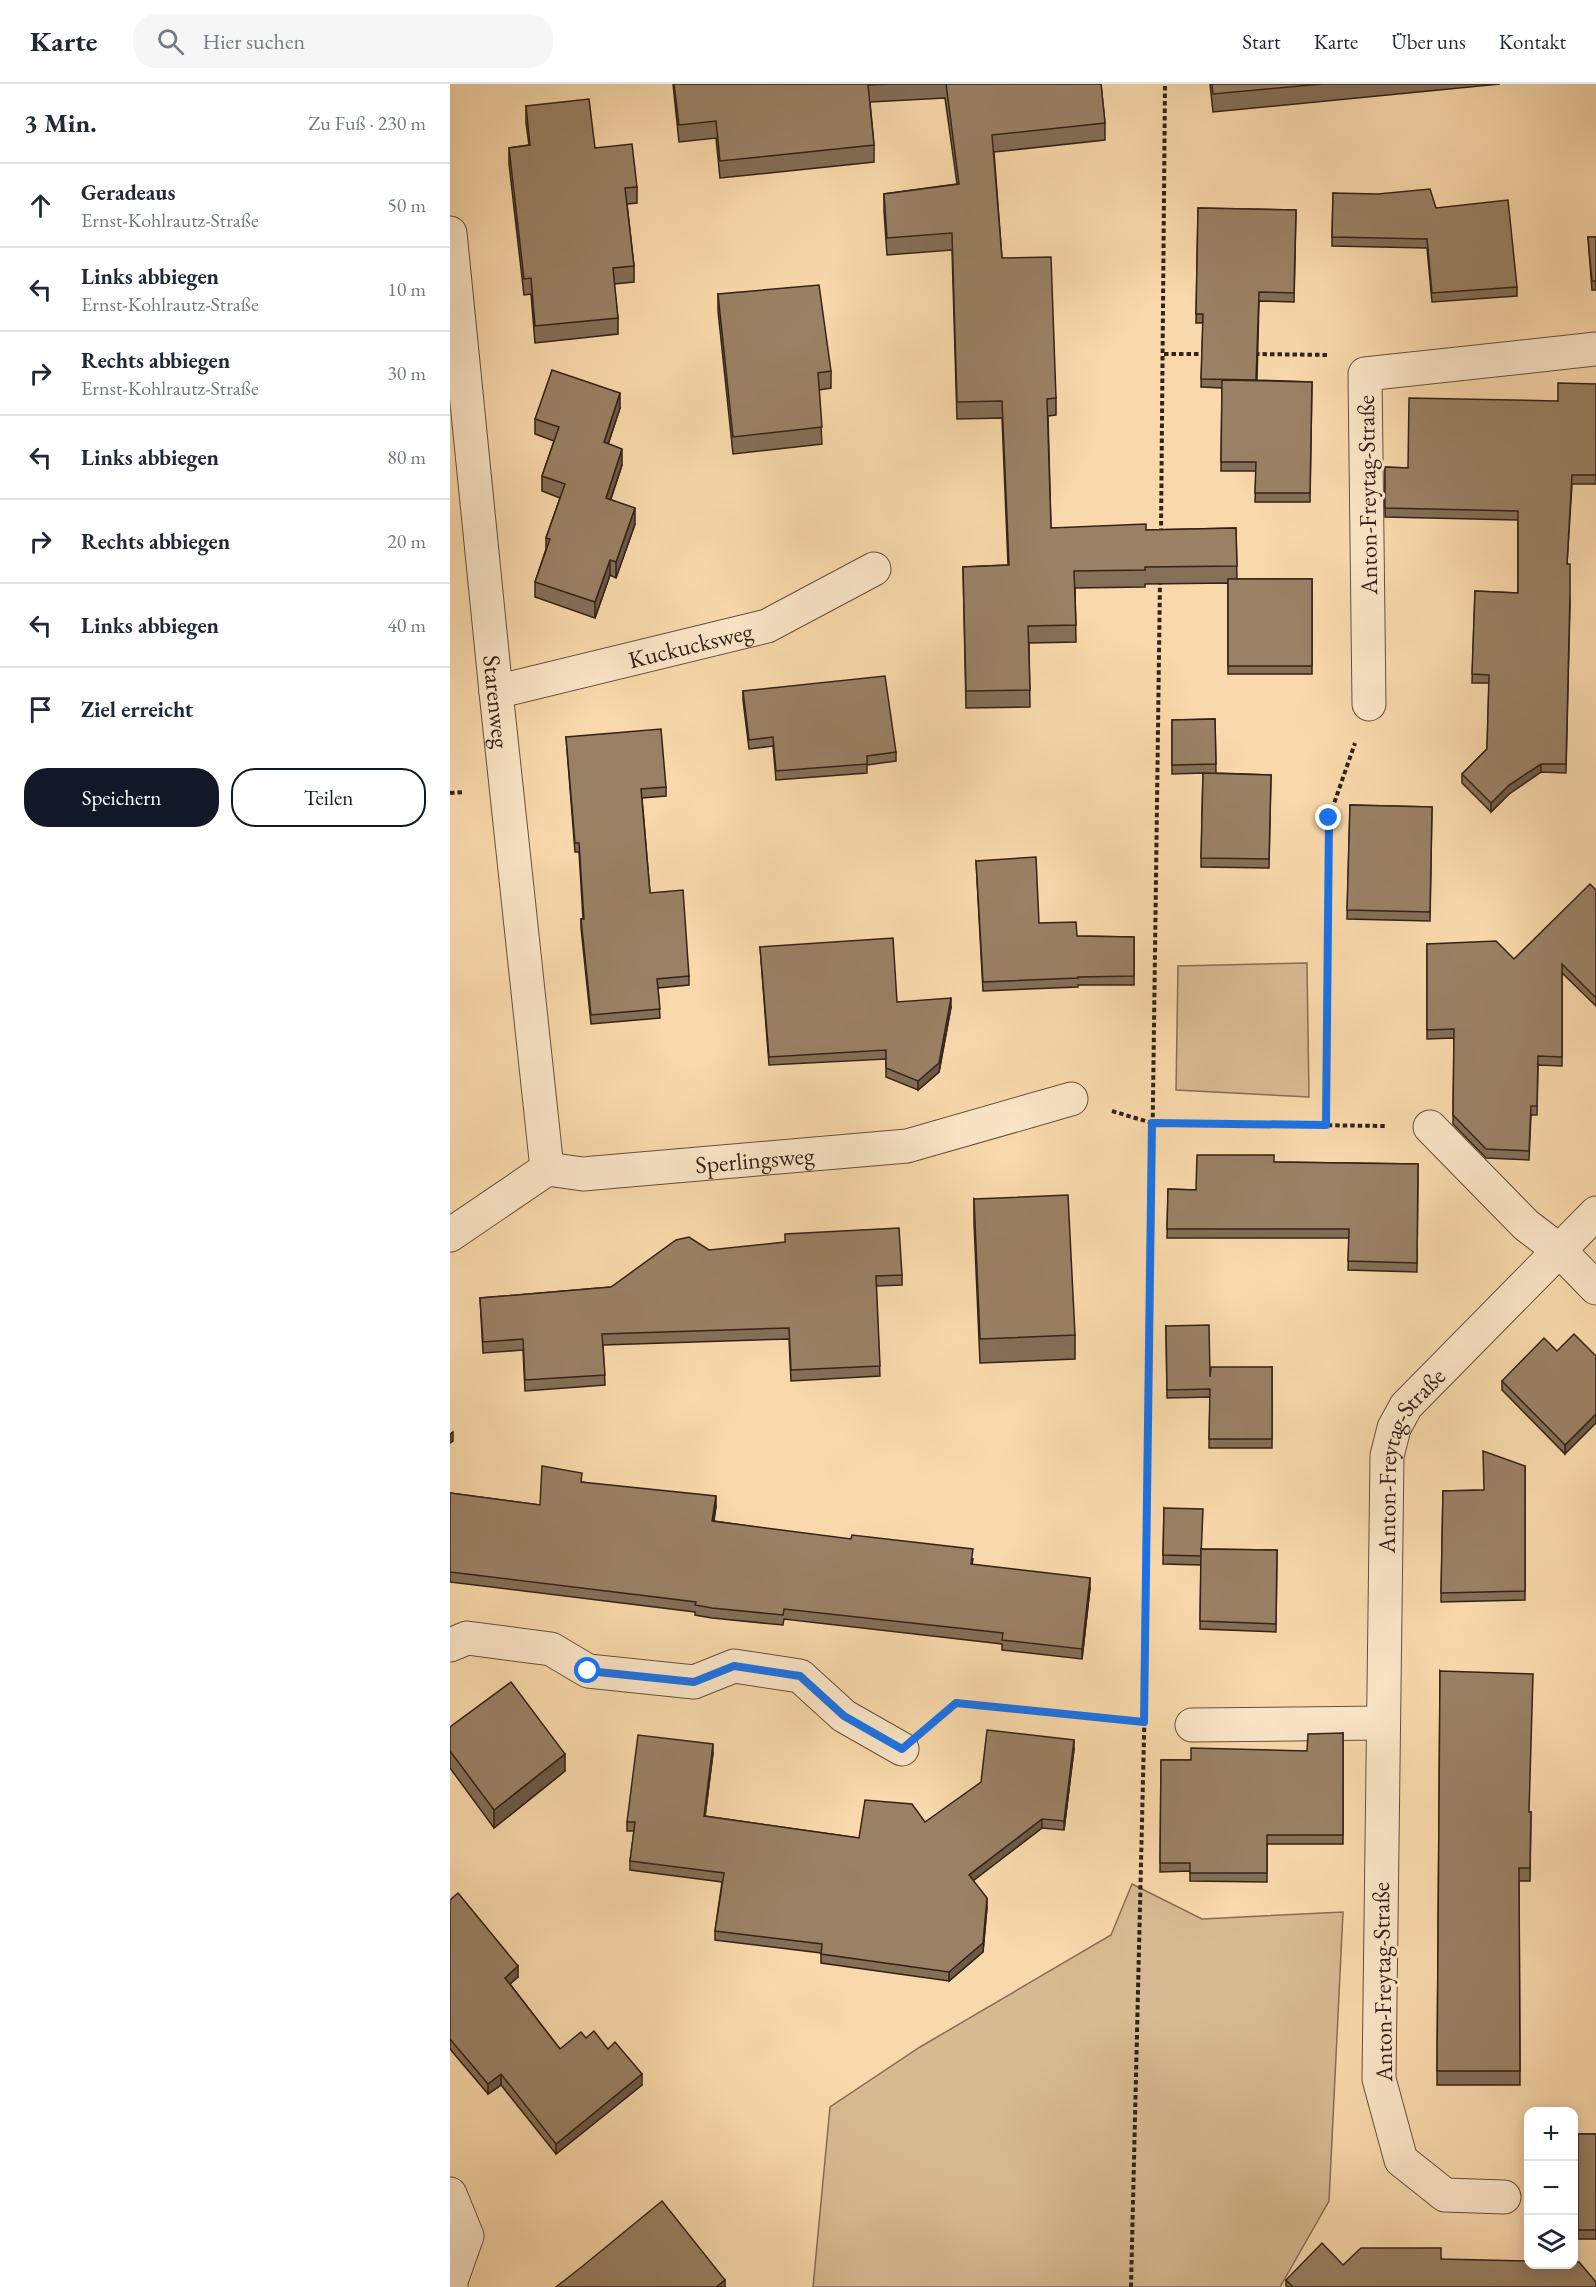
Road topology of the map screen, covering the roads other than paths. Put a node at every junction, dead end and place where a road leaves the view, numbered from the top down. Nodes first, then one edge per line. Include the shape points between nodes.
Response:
1 (450, 232) edge
2 (1596, 350) edge
3 (874, 569) dead end
4 (496, 692) junction
5 (1369, 704) road end
6 (1071, 1099) dead end
7 (1430, 1128) road end
8 (547, 1169) junction
9 (1596, 1213) edge
10 (450, 1235) edge
11 (1560, 1251) junction
12 (1596, 1287) edge
13 (450, 1645) edge
14 (1383, 1723) junction
15 (1191, 1725) dead end
16 (902, 1749) road end
17 (450, 2194) edge
18 (1504, 2197) dead end
19 (451, 2287) edge

1 - 4 street, Starenweg
2 - 5 street, Anton-Freytag-Straße via 1365,374
3 - 4 street, Kuckucksweg via 767,626
4 - 8 street, Starenweg
6 - 8 street, Sperlingsweg via 907,1146 582,1174
7 - 11 street via 1526,1225
8 - 10 street
9 - 11 street, Anton-Freytag-Straße
11 - 12 street
11 - 14 street, Anton-Freytag-Straße via 1406,1406 1394,1428 1388,1456
13 - 16 street via 467,1638 552,1649 588,1671 694,1682 734,1666 800,1676 844,1716
14 - 15 street
14 - 18 street, Anton-Freytag-Straße via 1379,2079 1401,2160 1445,2195
17 - 19 street via 467,2236

